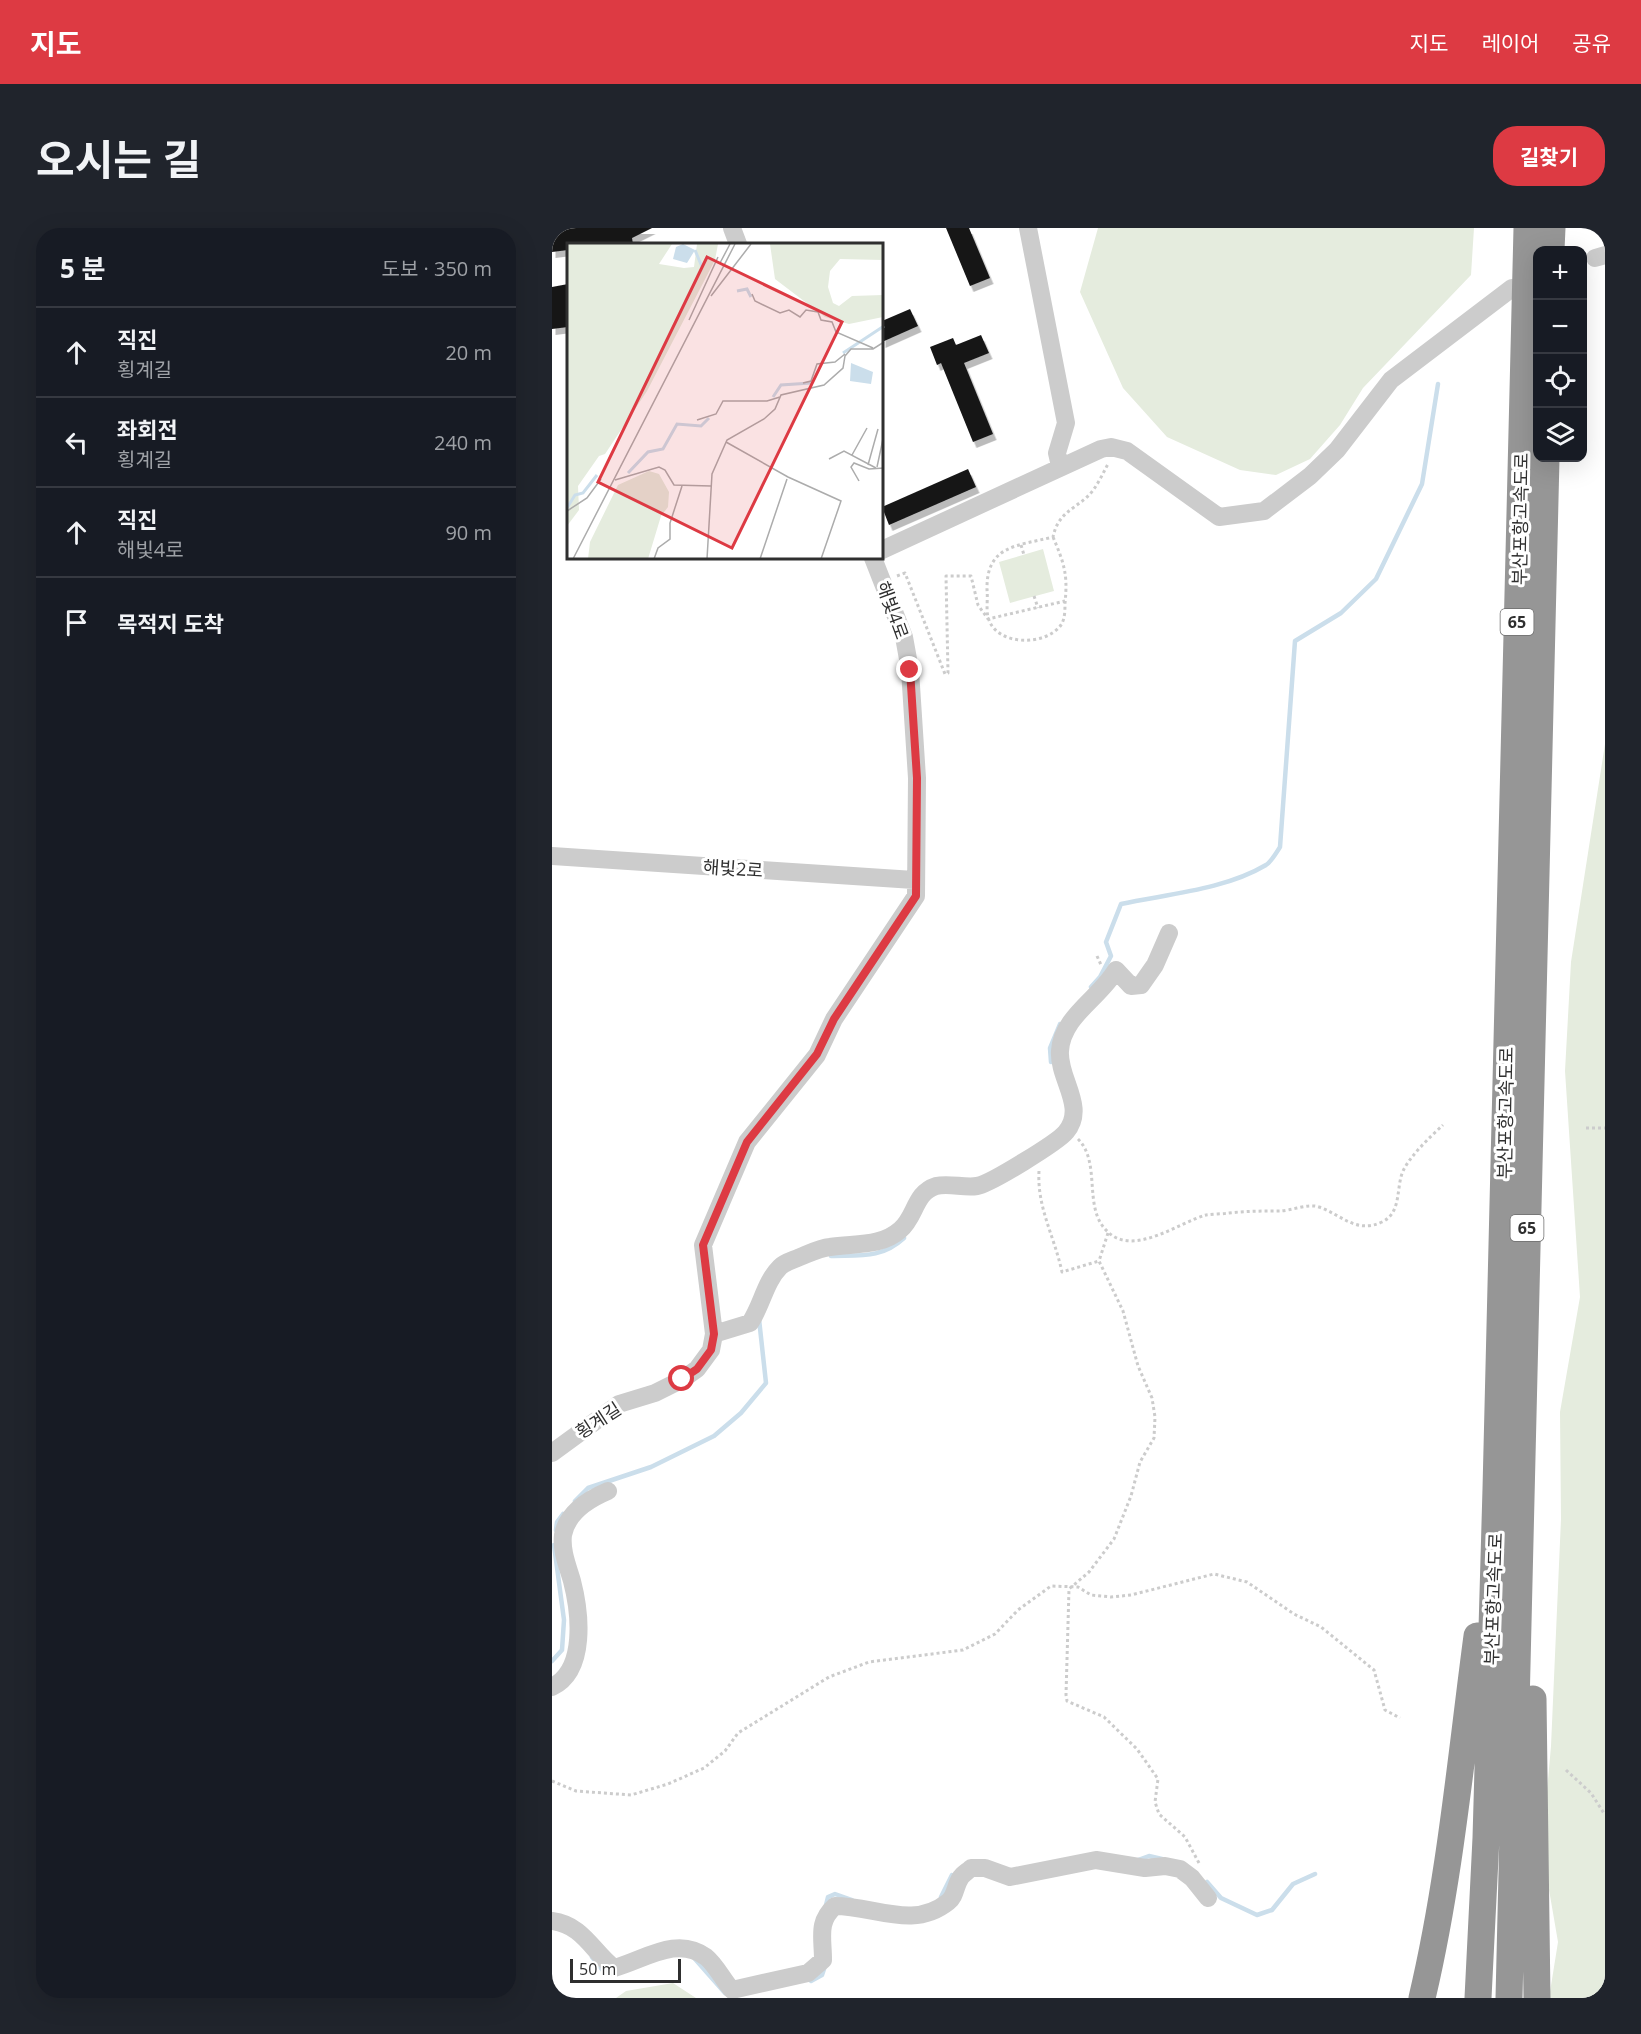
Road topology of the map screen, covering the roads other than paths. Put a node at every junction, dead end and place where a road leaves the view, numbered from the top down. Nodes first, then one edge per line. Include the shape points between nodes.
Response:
1 (732, 228) edge
2 (1028, 228) edge
3 (1527, 228) edge
4 (1552, 228) edge
5 (738, 243) edge
6 (1551, 246) edge
7 (1512, 288) dead end
8 (1546, 462) edge
9 (1060, 466) junction
10 (884, 549) edge
11 (874, 560) edge
12 (552, 856) edge
13 (914, 880) junction
14 (1169, 933) dead end
15 (714, 1334) junction
16 (552, 1453) edge
17 (1496, 1489) junction
18 (608, 1491) dead end
19 (1521, 1500) junction
20 (552, 1687) edge
21 (1203, 1892) road end
22 (552, 1921) edge
23 (1422, 1998) edge
24 (1478, 1998) edge
25 (1509, 1998) edge
26 (1537, 1998) edge

1 - 5 street
2 - 9 street via 1066,423 1057,453
3 - 17 highway, 부산포항고속도로 / 65
4 - 6 highway
7 - 9 street via 1391,380 1337,450 1264,512 1219,517 1127,452 1115,448 1101,449
8 - 19 highway, 부산포항고속도로 / 65
9 - 10 street
11 - 13 street, 해빛4로 via 904,637 910,670 917,778
12 - 13 street, 해빛2로
13 - 15 street, 횡계길 via 916,896 834,1019 817,1054 747,1142 710,1224 703,1245
14 - 15 street via 1141,985 1131,986 1116,970 1066,1029 1060,1049 1061,1072 1075,1104 1074,1121 1068,1129 995,1180 977,1186 938,1186 922,1193 902,1230 893,1235 875,1243 830,1247 781,1266 750,1323
15 - 16 street, 횡계길 via 711,1350 697,1369 655,1393 619,1404
17 - 23 highway via 1455,1805
17 - 24 highway, 부산포항고속도로 / 65
18 - 20 street via 587,1500 563,1535 579,1641 576,1660
19 - 25 highway, 부산포항고속도로 / 65
19 - 26 highway via 1533,1688
21 - 22 street via 1180,1869 1145,1868 1110,1860 1010,1877 985,1868 971,1868 961,1877 951,1899 926,1913 910,1917 836,1906 826,1914 820,1928 823,1960 816,1967 808,1973 732,1990 708,1958 691,1948 663,1950 614,1968 585,1936 569,1925

